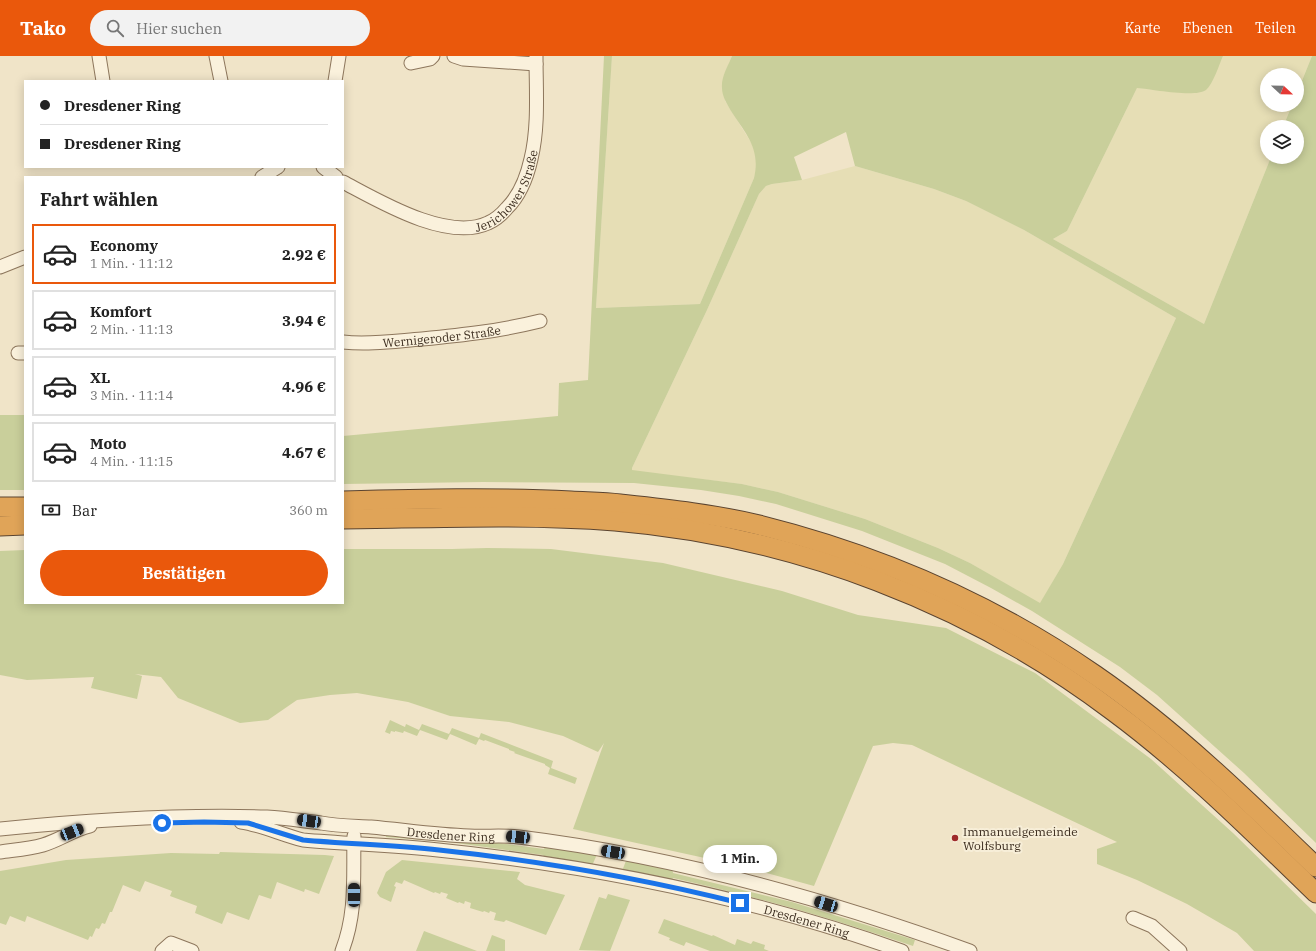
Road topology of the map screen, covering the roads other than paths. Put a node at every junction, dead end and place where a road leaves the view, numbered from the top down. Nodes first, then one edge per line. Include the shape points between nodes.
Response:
1 (99, 56) edge
2 (216, 56) edge
3 (339, 56) edge
4 (433, 56) edge
5 (454, 56) edge
6 (536, 60) edge
7 (411, 63) dead end
8 (103, 80) edge
9 (221, 80) edge
10 (336, 80) edge
11 (276, 168) edge
12 (323, 168) edge
13 (264, 176) edge
14 (335, 176) edge
15 (344, 183) edge
16 (24, 257) edge
17 (0, 266) edge
18 (540, 321) dead end
19 (344, 342) edge
20 (344, 501) edge
21 (0, 507) edge
22 (24, 507) edge
23 (344, 519) edge
24 (24, 525) edge
25 (0, 526) edge
26 (354, 826) junction
27 (0, 829) edge
28 (354, 844) junction
29 (0, 852) edge
30 (1316, 867) edge
31 (1316, 893) edge
32 (1133, 918) dead end
33 (941, 946) edge
34 (162, 951) edge
35 (192, 951) edge
36 (342, 951) edge
37 (902, 951) edge
38 (970, 951) edge
39 (1180, 951) edge

1 - 8 street
2 - 9 street
3 - 10 street
4 - 7 street
5 - 6 street via 470,59
6 - 15 street, Jerichower Straße via 535,136 532,159 521,190 502,214 488,223 455,228 437,224 380,202
11 - 13 street
12 - 14 street
16 - 17 street
18 - 19 street, Wernigeroder Straße via 459,335 390,342
20 - 30 highway via 523,498 617,503 688,512 758,525 883,564 958,595 1028,632 1096,675 1159,723 1239,792
21 - 22 highway
23 - 31 highway via 524,516 616,521 685,530 753,543 817,560 878,582 924,600 988,631 1049,666 1107,706 1197,780
24 - 25 highway
26 - 27 street, Dresdener Ring via 295,819 233,817 101,821
26 - 28 street
26 - 33 street, Dresdener Ring via 470,836 509,836 613,852 787,892 870,917
28 - 29 street, Dresdener Ring via 303,840 248,823 190,822 92,826 43,845
28 - 36 street via 352,917
28 - 37 street, Dresdener Ring via 478,854 606,874 752,906
32 - 39 street via 1152,926
33 - 38 street, Dresdener Ring
34 - 35 street via 171,943

